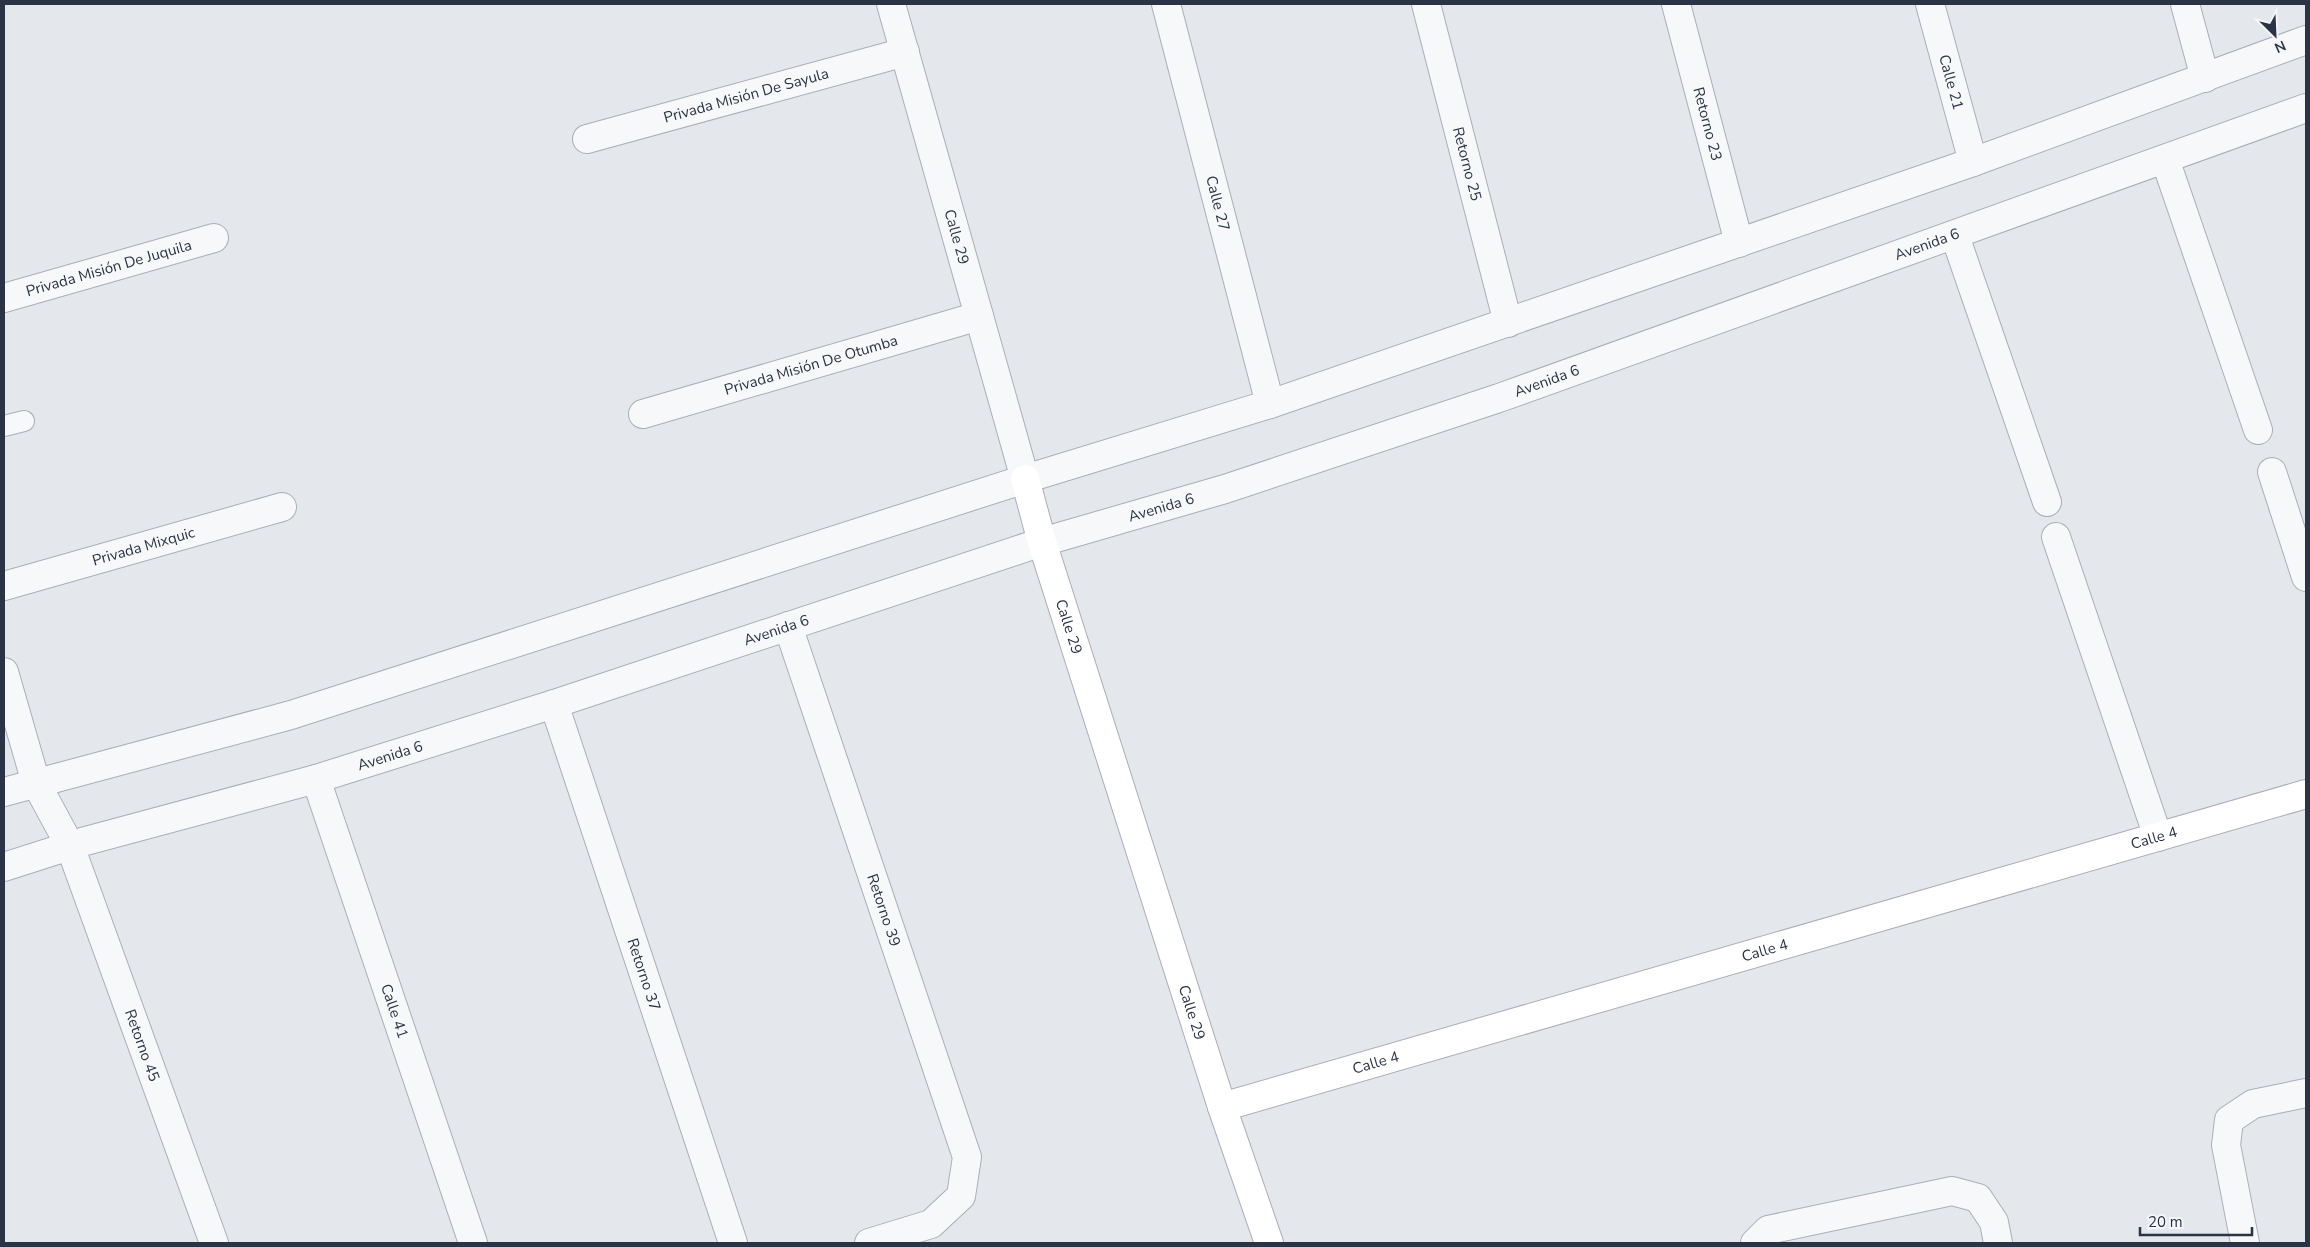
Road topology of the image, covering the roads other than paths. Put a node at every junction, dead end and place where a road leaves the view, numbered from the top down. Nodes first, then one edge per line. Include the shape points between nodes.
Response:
1 (891, 4) edge
2 (1166, 4) edge
3 (1426, 4) edge
4 (1676, 4) edge
5 (1930, 4) edge
6 (2185, 4) edge
7 (2306, 40) edge
8 (905, 52) junction
9 (2205, 78) junction
10 (2306, 108) edge
11 (587, 140) dead end
12 (2166, 159) junction
13 (1973, 162) junction
14 (1955, 236) junction
15 (214, 238) dead end
16 (1739, 243) junction
17 (4, 298) edge
18 (979, 316) junction
19 (1508, 323) junction
20 (1270, 404) junction
21 (643, 414) dead end
22 (24, 421) dead end
23 (4, 426) edge
24 (2258, 430) dead end
25 (2272, 472) dead end
26 (1025, 479) junction
27 (2047, 502) dead end
28 (282, 507) dead end
29 (2056, 537) dead end
30 (1042, 542) junction
31 (2306, 577) edge
32 (4, 586) edge
33 (788, 626) junction
34 (4, 672) edge
35 (554, 704) junction
36 (316, 779) junction
37 (36, 782) junction
38 (4, 792) edge
39 (2306, 794) edge
40 (2158, 837) junction
41 (70, 846) junction
42 (4, 867) edge
43 (2306, 1093) edge
44 (1222, 1107) junction
45 (214, 1243) edge
46 (473, 1243) edge
47 (734, 1243) edge
48 (869, 1243) edge
49 (1269, 1243) edge
50 (1755, 1243) edge
51 (1998, 1243) edge
52 (2245, 1243) edge

1 - 8 street, Calle 29
2 - 20 street, Calle 27
3 - 19 street, Retorno 25
4 - 16 street, Retorno 23
5 - 13 street, Calle 21
6 - 9 street
7 - 9 street
8 - 11 street, Privada Misión De Sayula
8 - 18 street, Calle 29
9 - 13 street
10 - 12 street, Avenida 6
12 - 14 street, Avenida 6
12 - 24 street
13 - 16 street
14 - 27 street
14 - 30 street, Avenida 6 via 1500,398 1225,489
15 - 17 street, Privada Misión De Juquila
16 - 19 street
18 - 21 street, Privada Misión De Otumba
18 - 26 street, Calle 29
19 - 20 street
20 - 26 street
22 - 23 lane
25 - 31 street
26 - 30 main road, Calle 29
26 - 37 street via 291,715
28 - 32 street, Privada Mixquic
29 - 40 street
30 - 33 street, Avenida 6
30 - 44 main road, Calle 29
33 - 35 street, Avenida 6
33 - 48 street, Retorno 39 via 968,1157 962,1196 931,1224
34 - 37 street, Retorno 45
35 - 36 street, Avenida 6
35 - 47 street, Retorno 37 via 730,1239
36 - 41 street, Avenida 6
36 - 46 street, Calle 41
37 - 38 street
37 - 41 street, Retorno 45
39 - 40 main road, Calle 4
40 - 44 main road, Calle 4
41 - 42 street, Avenida 6
41 - 45 street, Retorno 45
43 - 52 street via 2253,1104 2229,1120 2226,1145
44 - 49 main road, Calle 29
50 - 51 street via 1768,1230 1952,1192 1978,1198 1994,1222

